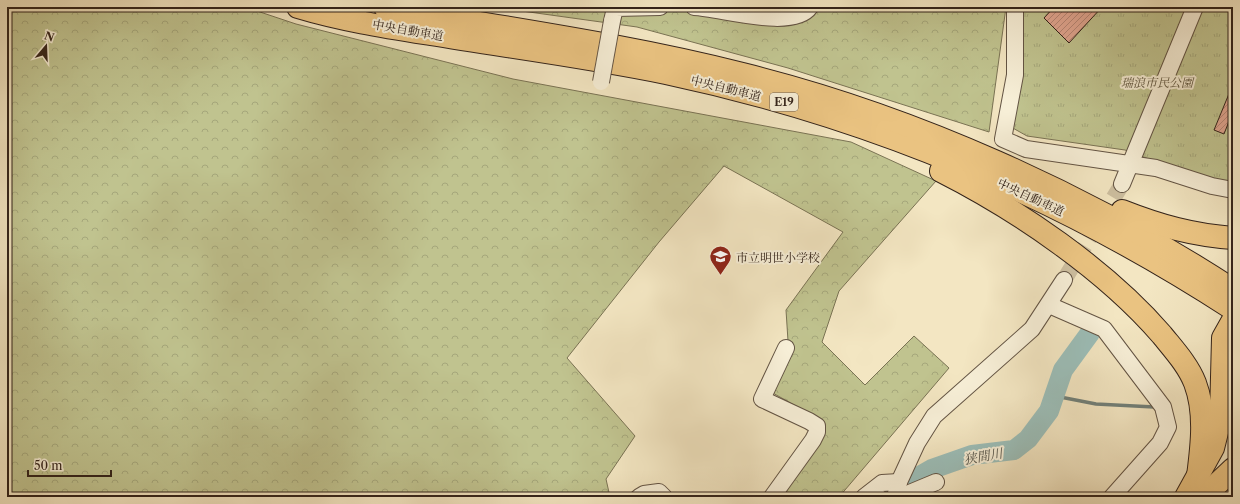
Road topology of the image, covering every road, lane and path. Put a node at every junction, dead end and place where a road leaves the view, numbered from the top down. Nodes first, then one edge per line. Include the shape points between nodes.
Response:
1 (298, 7) edge
2 (385, 7) edge
3 (660, 7) edge
4 (694, 7) edge
5 (810, 7) edge
6 (1015, 7) edge
7 (1195, 7) edge
8 (601, 82) dead end
9 (720, 86) junction
10 (917, 129) junction
11 (1130, 166) junction
12 (1122, 184) tunnel mouth
13 (1233, 190) edge
14 (1233, 238) edge
15 (1064, 280) tunnel mouth
16 (1233, 290) edge
17 (1049, 305) junction
18 (1232, 316) edge
19 (786, 348) dead end
20 (1233, 469) edge
21 (1198, 476) junction
22 (936, 482) dead end
23 (898, 492) edge
24 (639, 497) edge
25 (664, 497) edge
26 (772, 497) edge
27 (864, 497) edge
28 (1112, 497) edge
29 (1186, 497) edge
30 (1208, 497) edge

1 - 9 highway, 中央自動車道 / E19 via 384,26 576,57
2 - 10 highway, 中央自動車道 / E19 via 538,32 742,74
3 - 8 street, bridge via 615,8
4 - 5 street via 772,18 796,17
6 - 11 street via 1015,75 1003,139 1026,149
7 - 11 street
9 - 18 highway, 中央自動車道 / E19 via 847,121 985,175 1109,235 1154,261
9 - 21 highway via 729,96 816,121 917,159 978,190 1070,251 1119,291 1152,323 1179,355 1194,382 1199,399 1203,440
10 - 14 highway via 978,145 1007,156 1123,211 1169,228 1199,235
10 - 16 highway, 中央自動車道 / E19 via 1115,219
11 - 12 street
11 - 13 street via 1156,168
15 - 17 street
17 - 23 street via 1032,329 934,416 917,443
17 - 28 street via 1104,329 1164,407 1168,427 1160,443
18 - 21 highway via 1223,338 1221,416 1213,448
19 - 26 street via 762,399 809,421 817,426 817,432 814,440
20 - 30 highway via 1215,486
21 - 29 highway
22 - 23 street
23 - 27 street via 882,483
24 - 25 street via 659,492

